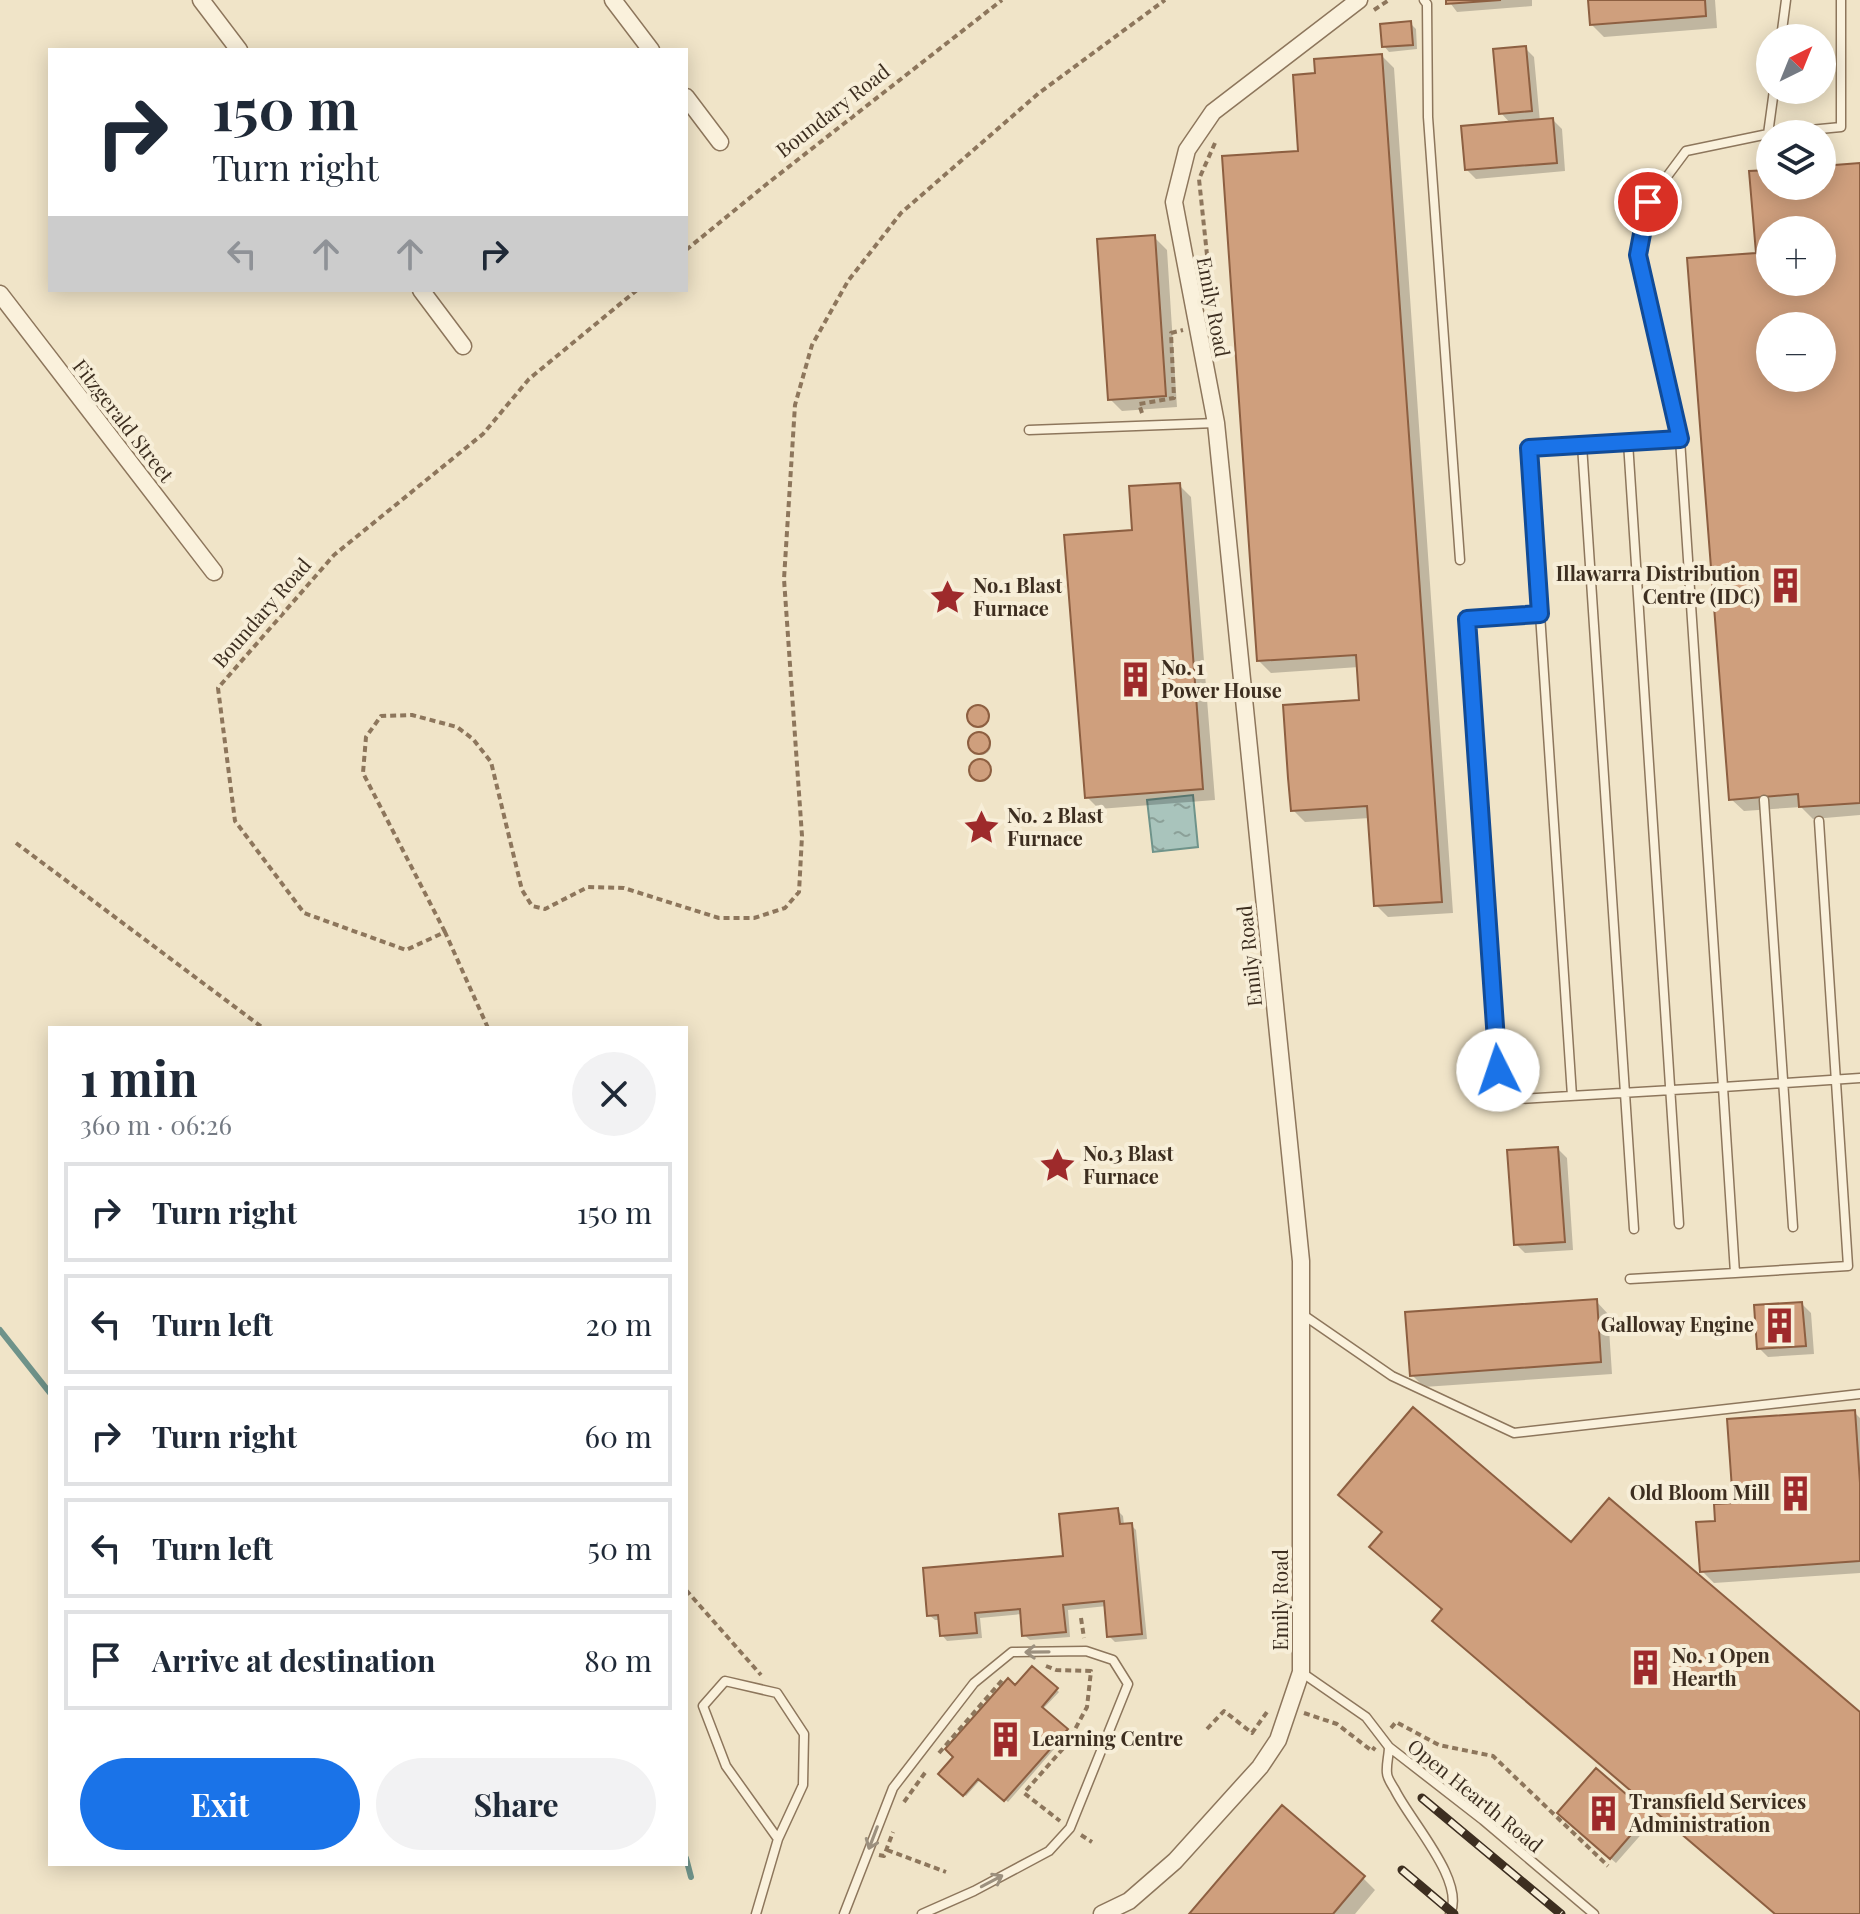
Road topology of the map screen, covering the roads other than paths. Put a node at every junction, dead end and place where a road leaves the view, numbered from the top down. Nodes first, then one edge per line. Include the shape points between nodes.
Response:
1 (201, 0) edge
2 (613, 0) edge
3 (1359, 0) edge
4 (1424, 0) edge
5 (1786, 0) edge
6 (1841, 0) edge
7 (1783, 24) edge
8 (237, 48) edge
9 (649, 48) edge
10 (688, 100) edge
11 (1836, 127) edge
12 (1756, 136) edge
13 (720, 142) dead end
14 (422, 292) edge
15 (0, 294) edge
16 (463, 346) dead end
17 (1216, 423) junction
18 (1029, 430) dead end
19 (1680, 439) junction
20 (1628, 442) junction
21 (1582, 445) junction
22 (1460, 560) dead end
23 (214, 572) dead end
24 (1540, 614) junction
25 (1764, 800) dead end
26 (1819, 821) dead end
27 (1860, 1078) edge
28 (1836, 1080) junction
29 (1783, 1083) junction
30 (1723, 1087) junction
31 (1670, 1090) junction
32 (1625, 1092) junction
33 (1572, 1096) junction
34 (1679, 1224) dead end
35 (1793, 1227) dead end
36 (1634, 1229) dead end
37 (1860, 1265) edge
38 (1848, 1266) junction
39 (1735, 1273) junction
40 (1630, 1279) dead end
41 (1301, 1314) junction
42 (1860, 1394) edge
43 (1301, 1672) junction
44 (1389, 1747) junction
45 (778, 1839) junction
46 (756, 1914) edge
47 (844, 1914) edge
48 (922, 1914) edge
49 (1102, 1914) edge
50 (1450, 1914) edge
51 (1594, 1914) edge

1 - 8 street
2 - 9 street
3 - 17 street, Emily Road via 1213,112 1187,150 1174,202
4 - 22 lane
5 - 7 lane
6 - 11 lane via 1841,127
10 - 13 street
12 - 19 lane via 1686,151 1648,202 1638,255
14 - 16 street
15 - 23 street, Fitzgerald Street
17 - 18 lane
17 - 41 street, Emily Road via 1301,1261
19 - 20 lane
19 - 30 lane
20 - 21 lane
20 - 31 lane
21 - 24 lane via 1529,448
21 - 32 lane
24 - 33 lane
24 - 33 lane via 1467,619 1501,1100
25 - 29 lane
26 - 28 lane
27 - 28 lane
28 - 29 lane
28 - 38 lane
29 - 30 lane
29 - 35 lane
30 - 31 lane
30 - 39 lane
31 - 32 lane
31 - 34 lane
32 - 33 lane
32 - 36 lane
37 - 38 lane
38 - 39 lane
39 - 40 lane
41 - 42 lane via 1392,1376 1514,1433
41 - 43 street, Emily Road
43 - 44 lane, Open Hearth Road via 1366,1717
43 - 49 street, Emily Road via 1278,1740 1260,1767 1175,1861 1129,1901
44 - 50 lane via 1387,1774 1446,1872 1454,1906
44 - 51 lane, Open Hearth Road
45 - 45 lane via 726,1766 703,1706 725,1681 777,1693 804,1734 803,1785
45 - 46 lane
48 -> 47 lane via 1049,1851 1070,1828 1128,1684 1113,1660 1086,1651 1012,1652 974,1683 893,1788

